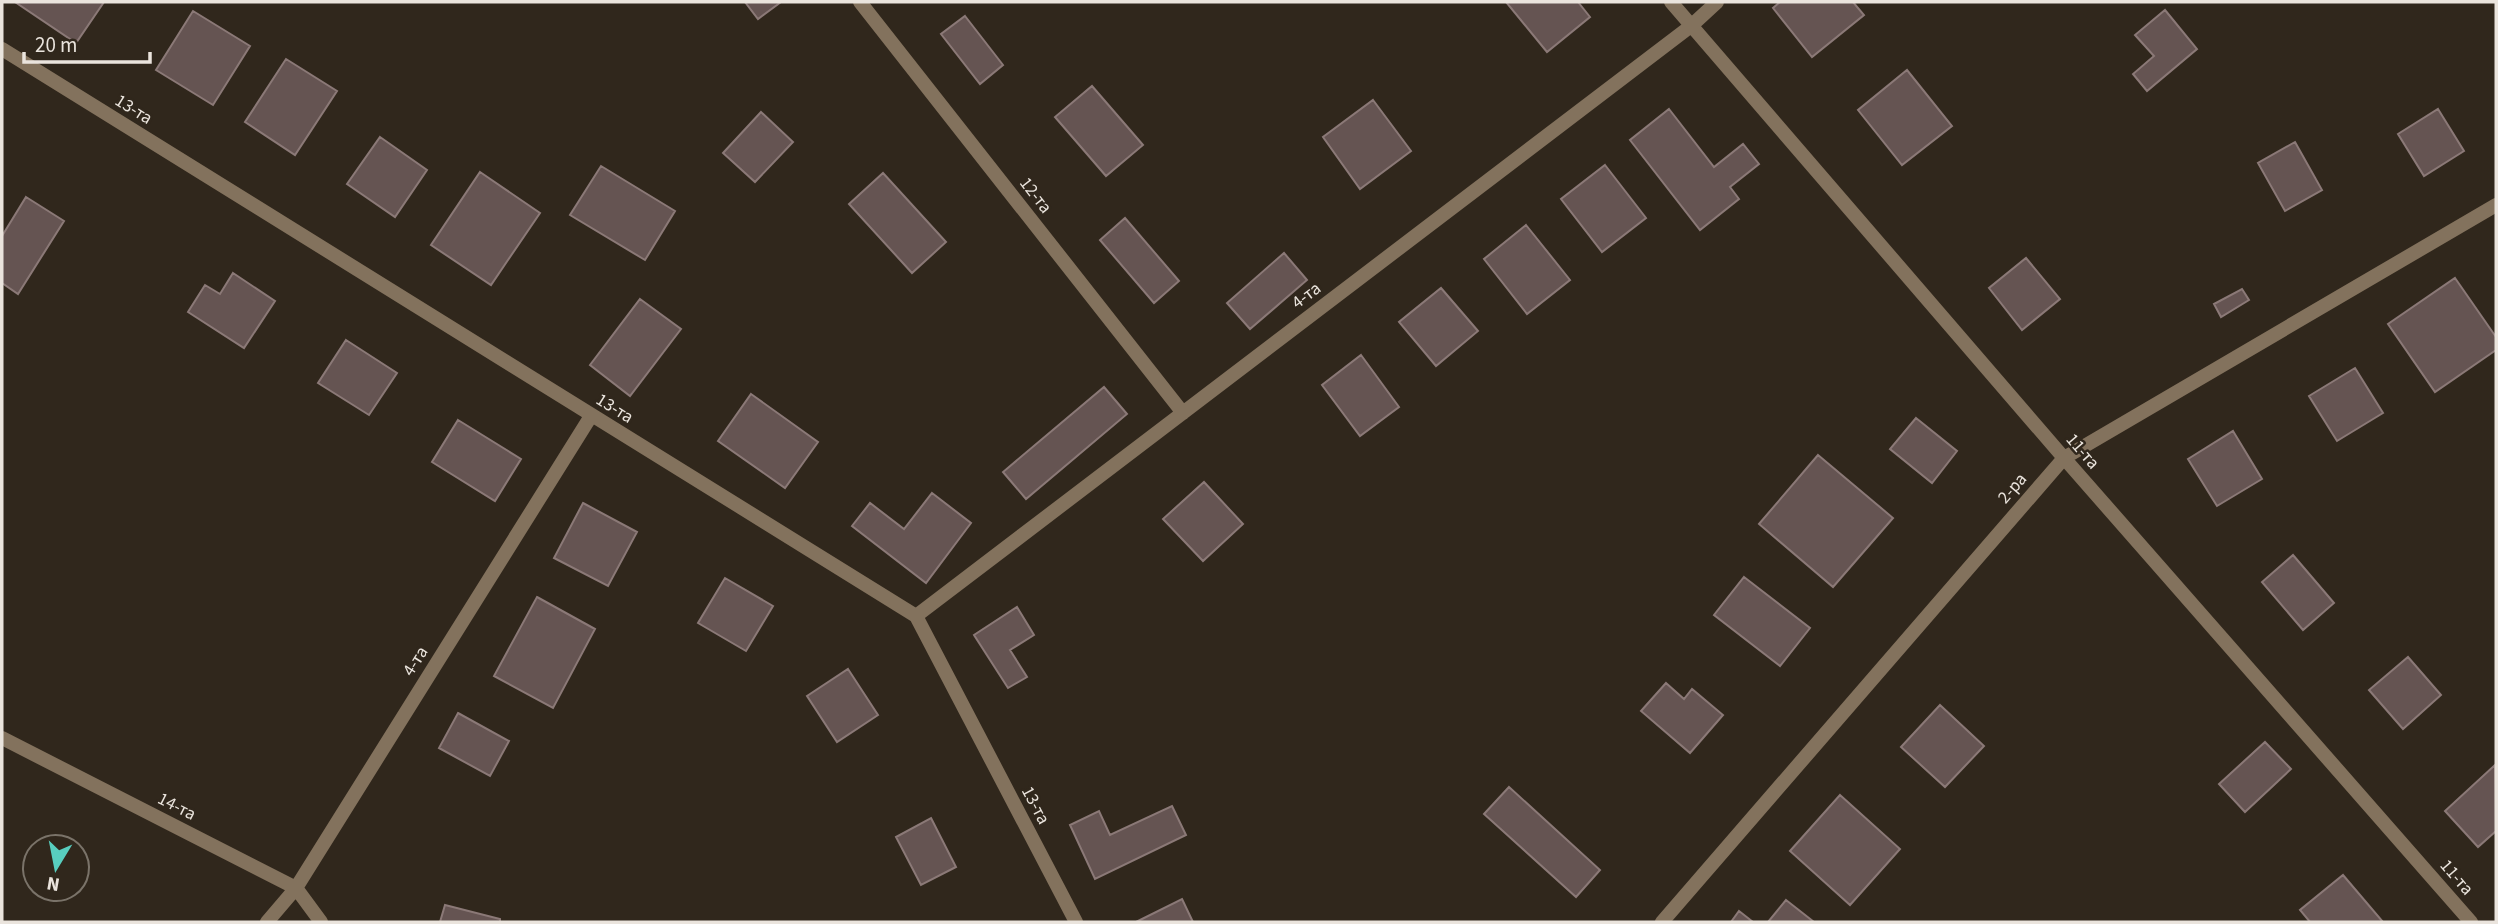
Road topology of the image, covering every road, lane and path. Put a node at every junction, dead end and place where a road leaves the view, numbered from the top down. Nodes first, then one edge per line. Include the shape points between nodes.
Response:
1 (860, 2) edge
2 (1671, 2) edge
3 (1717, 2) edge
4 (1691, 26) junction
5 (2, 50) edge
6 (2496, 205) edge
7 (1183, 413) junction
8 (591, 416) junction
9 (2064, 458) junction
10 (916, 616) junction
11 (2, 738) edge
12 (296, 888) junction
13 (267, 922) edge
14 (321, 922) edge
15 (1076, 922) edge
16 (1662, 922) edge
17 (2471, 922) edge

1 - 7 street, 12-та
2 - 4 street, 11-та
3 - 4 street, 4-та
4 - 7 street, 4-та
4 - 9 street, 11-та
5 - 8 street, 13-та
6 - 9 street, 2-ра
7 - 10 street, 4-та
8 - 10 street, 13-та
8 - 12 street, 4-та
9 - 16 street, 2-ра
9 - 17 street, 11-та
10 - 15 street, 13-та
11 - 12 street, 14-та
12 - 13 street, 4-та
12 - 14 street, 14-та

